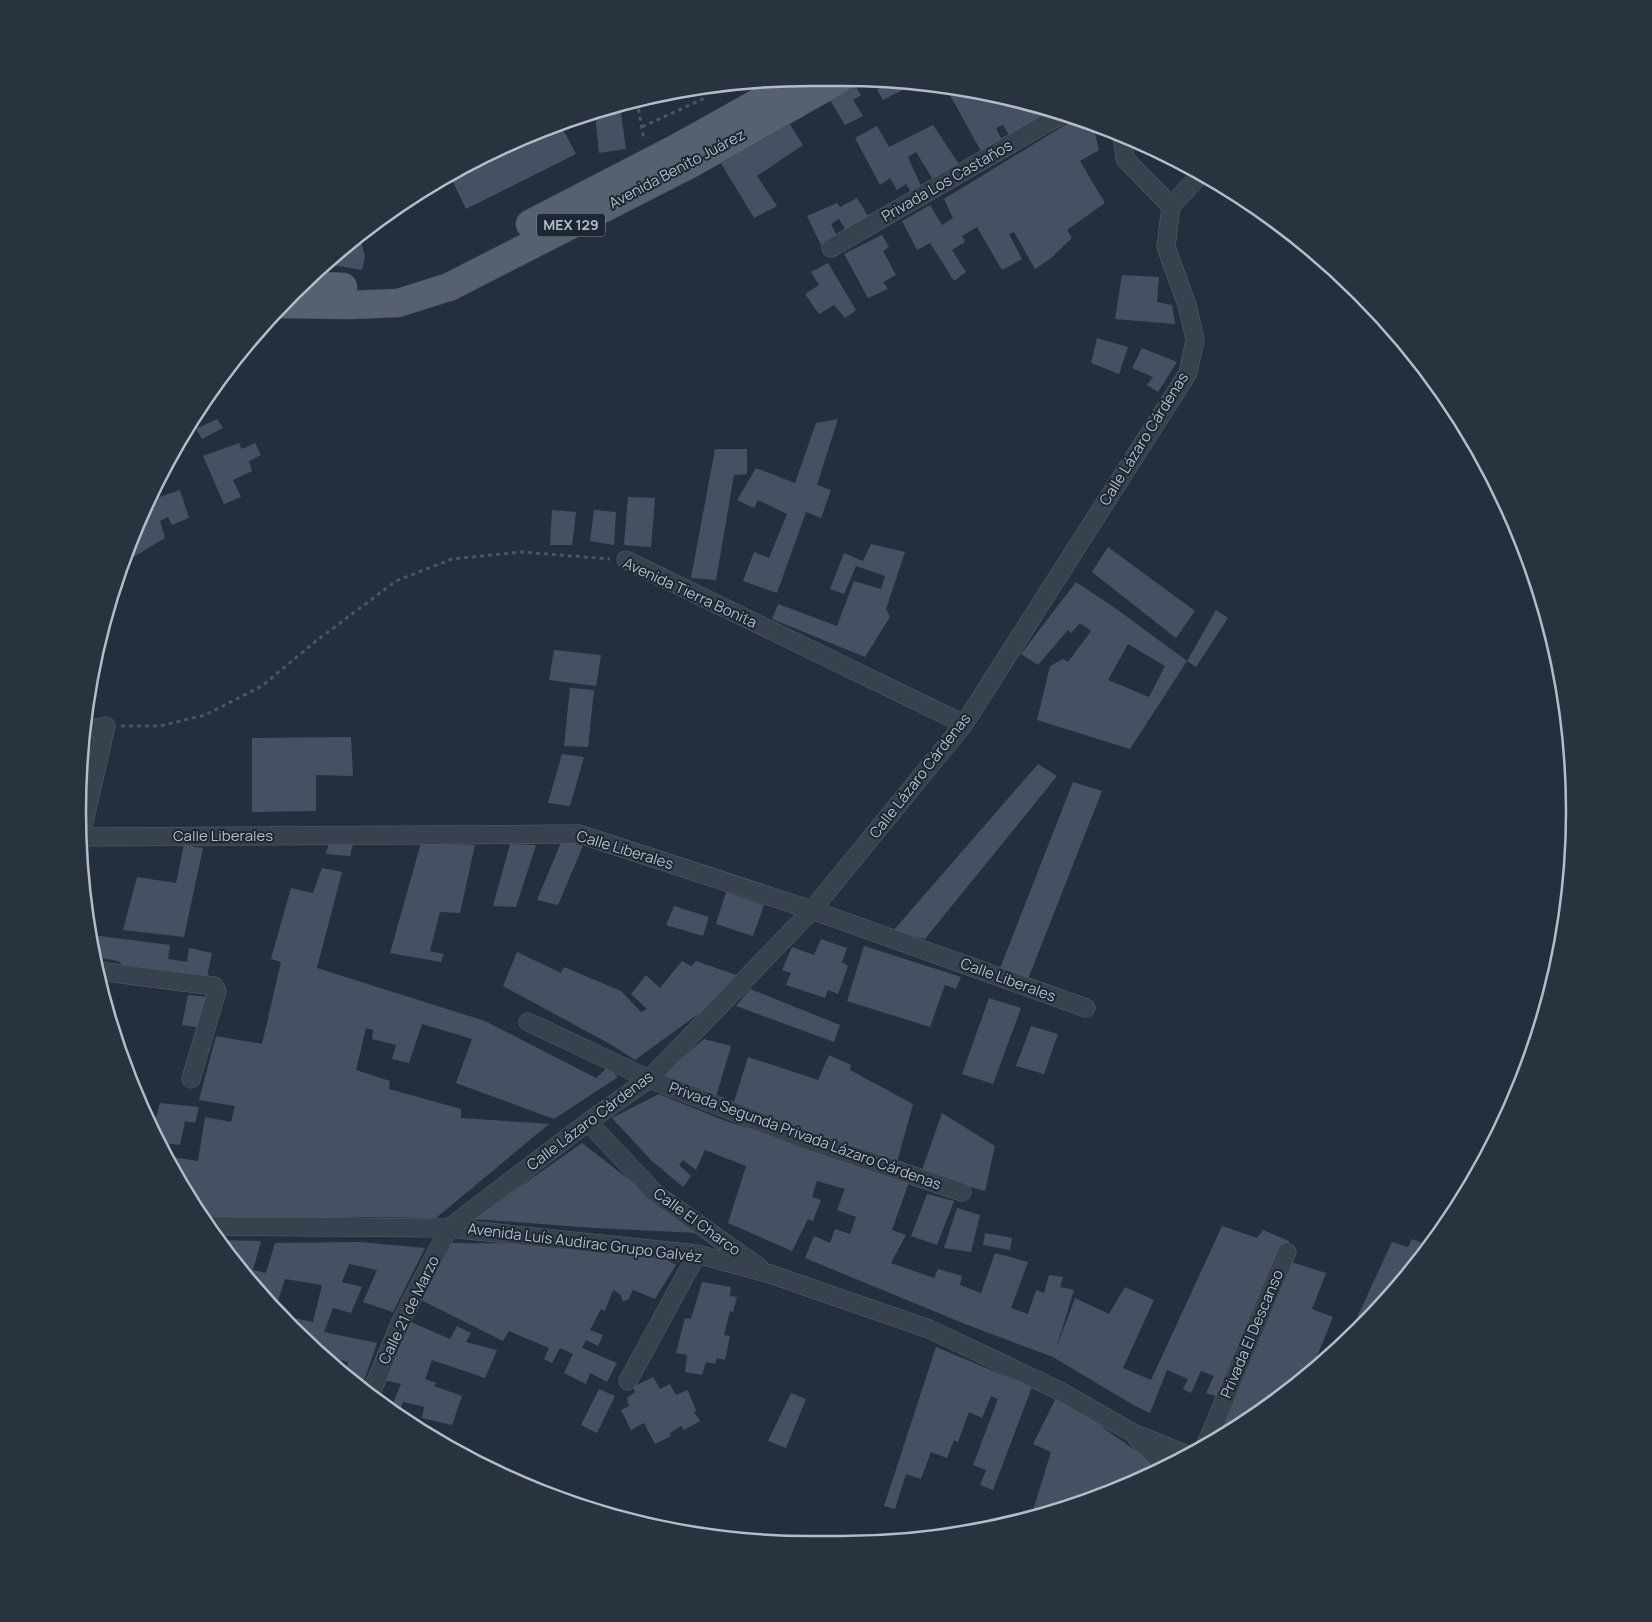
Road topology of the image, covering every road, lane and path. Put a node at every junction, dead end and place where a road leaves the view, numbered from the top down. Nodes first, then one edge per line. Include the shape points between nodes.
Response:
1 (828, 86) edge
2 (786, 87) edge
3 (705, 94) edge
4 (638, 107) edge
5 (1054, 119) edge
6 (642, 127) junction
7 (1123, 143) edge
8 (644, 146) dead end
9 (1196, 179) edge
10 (1171, 206) junction
11 (831, 248) dead end
12 (313, 286) edge
13 (294, 304) edge
14 (626, 560) joint
15 (964, 724) junction
16 (106, 726) junction
17 (91, 729) edge
18 (86, 812) edge
19 (87, 838) edge
20 (812, 910) junction
21 (105, 973) edge
22 (1086, 1008) dead end
23 (528, 1022) dead end
24 (191, 1079) dead end
25 (649, 1079) junction
26 (588, 1122) junction
27 (962, 1192) dead end
28 (217, 1226) edge
29 (449, 1228) junction
30 (1287, 1252) dead end
31 (697, 1254) junction
32 (770, 1274) junction
33 (628, 1381) dead end
34 (372, 1388) edge
35 (1133, 1433) junction
36 (1210, 1435) edge
37 (1180, 1452) edge
38 (1161, 1462) edge

1 - 13 main road, Avenida Benito Juárez / MEX 129 via 692,163 450,287 398,303
2 - 12 main road, Avenida Benito Juárez / MEX 129 via 677,148 438,272 389,286
3 - 6 path via 705,98
4 - 6 path
5 - 11 street, Privada Los Castaños
6 - 8 path
7 - 10 street via 1125,159
9 - 10 street
10 - 15 street, Calle Lázaro Cárdenas via 1166,248 1187,305 1195,340 1188,373
14 - 15 street, Avenida Tierra Bonita
14 - 16 path, Avenida Tierra Bonita via 521,552 452,559 396,581 262,686 205,715 160,726
15 - 20 street, Calle Lázaro Cárdenas
16 - 17 street
16 - 18 street
19 - 20 street, Calle Liberales via 579,834
20 - 22 street, Calle Liberales
20 - 25 street, Calle Lázaro Cárdenas
21 - 24 street via 214,986 217,991
23 - 25 street, Privada Segunda Privada Lázaro Cárdenas
25 - 26 street, Calle Lázaro Cárdenas
25 - 27 street, Privada Segunda Privada Lázaro Cárdenas via 806,1140
26 - 29 street, Calle Lázaro Cárdenas
26 - 32 street, Calle El Charco via 656,1194
28 - 29 street, Avenida Luís Audirac Grupo Galvéz
29 - 31 street, Avenida Luís Audirac Grupo Galvéz
29 - 34 street, Calle 21 de Marzo via 401,1321
30 - 36 street, Privada El Descanso
31 - 32 street, Avenida Luís Audirac Grupo Galvéz
31 - 33 street
32 - 35 street, Avenida Luís Audirac Grupo Galvéz via 929,1329 1058,1390
35 - 37 street
35 - 38 street

